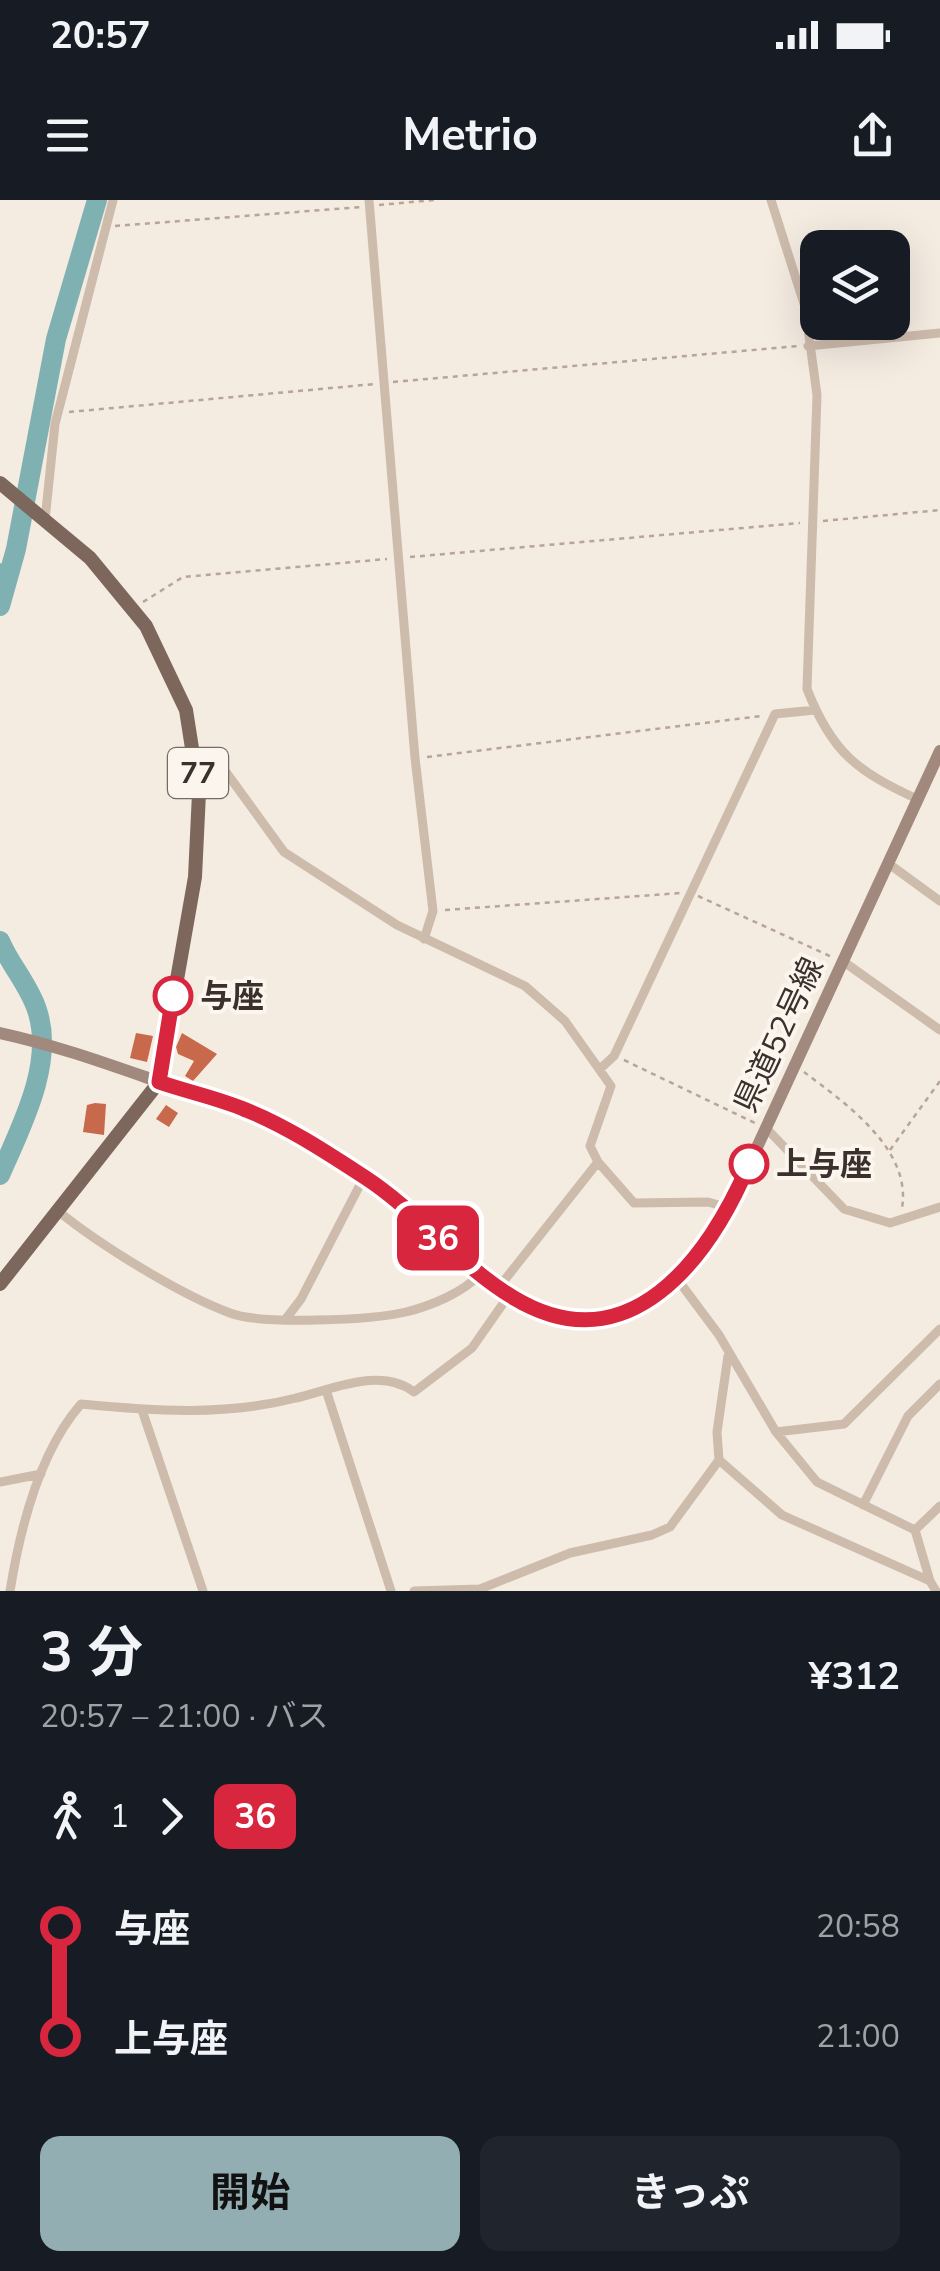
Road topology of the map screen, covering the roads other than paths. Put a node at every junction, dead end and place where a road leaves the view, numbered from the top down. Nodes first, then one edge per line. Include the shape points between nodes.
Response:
1 (112, 200) edge
2 (771, 200) edge
3 (369, 203) edge
4 (940, 333) edge
5 (808, 346) junction
6 (0, 483) edge
7 (39, 516) junction
8 (815, 710) junction
9 (940, 752) edge
10 (196, 759) junction
11 (918, 799) junction
12 (889, 864) junction
13 (940, 902) edge
14 (424, 938) junction
15 (844, 962) junction
16 (940, 1030) edge
17 (5, 1034) edge
18 (601, 1068) junction
19 (159, 1082) junction
20 (766, 1128) junction
21 (598, 1162) junction
22 (364, 1177) junction
23 (940, 1207) edge
24 (730, 1208) junction
25 (58, 1211) junction
26 (480, 1274) junction
27 (678, 1280) junction
28 (0, 1284) edge
29 (504, 1291) junction
30 (285, 1320) junction
31 (940, 1329) edge
32 (728, 1356) junction
33 (940, 1384) edge
34 (326, 1390) junction
35 (142, 1410) junction
36 (776, 1432) junction
37 (718, 1460) junction
38 (41, 1474) junction
39 (0, 1482) edge
40 (863, 1505) junction
41 (940, 1506) edge
42 (915, 1530) junction
43 (930, 1581) junction
44 (10, 1591) edge
45 (202, 1591) edge
46 (392, 1591) edge
47 (414, 1591) edge
48 (936, 1591) edge

1 - 7 street
2 - 5 street via 805,306
3 - 14 street via 433,911
4 - 5 street
5 - 8 street via 817,395 807,689
6 - 7 main road, 77
7 - 10 main road, 77 via 90,558 134,608 175,683
8 - 11 street via 860,772
8 - 18 street via 775,714 614,1056
9 - 11 main road, 県道52号線
10 - 14 street via 218,761 284,852
10 - 19 main road, 77 via 198,853
11 - 12 main road, 県道52号線
12 - 13 street
12 - 15 main road, 県道52号線
14 - 18 street via 532,992
15 - 16 street
15 - 20 main road, 県道52号線
17 - 19 main road, 県道52号線
18 - 21 street via 611,1096 590,1140
19 - 22 main road, 県道52号線 via 245,1109
19 - 25 main road, 77
20 - 23 street via 844,1209 890,1223
20 - 24 main road, 県道52号線
21 - 24 street via 634,1203
21 - 29 street
22 - 26 main road, 県道52号線
22 - 30 street
24 - 27 main road, 県道52号線
25 - 28 main road, 77
25 - 30 street via 191,1296 233,1315
26 - 29 main road, 県道52号線
26 - 30 street via 404,1312
27 - 29 main road, 県道52号線 via 630,1310 599,1316 551,1313
27 - 32 street
29 - 34 street via 472,1348 414,1392 392,1382
31 - 36 street via 844,1424
32 - 36 street
32 - 37 street
33 - 40 street via 908,1416
34 - 35 street via 264,1406
34 - 46 street
35 - 38 street via 81,1404
35 - 45 street
36 - 40 street via 817,1482
37 - 43 street via 782,1516
37 - 47 street via 684,1514 652,1536 570,1553 472,1591
38 - 39 street
38 - 44 street
40 - 42 street
41 - 42 street
42 - 43 street
43 - 48 street

